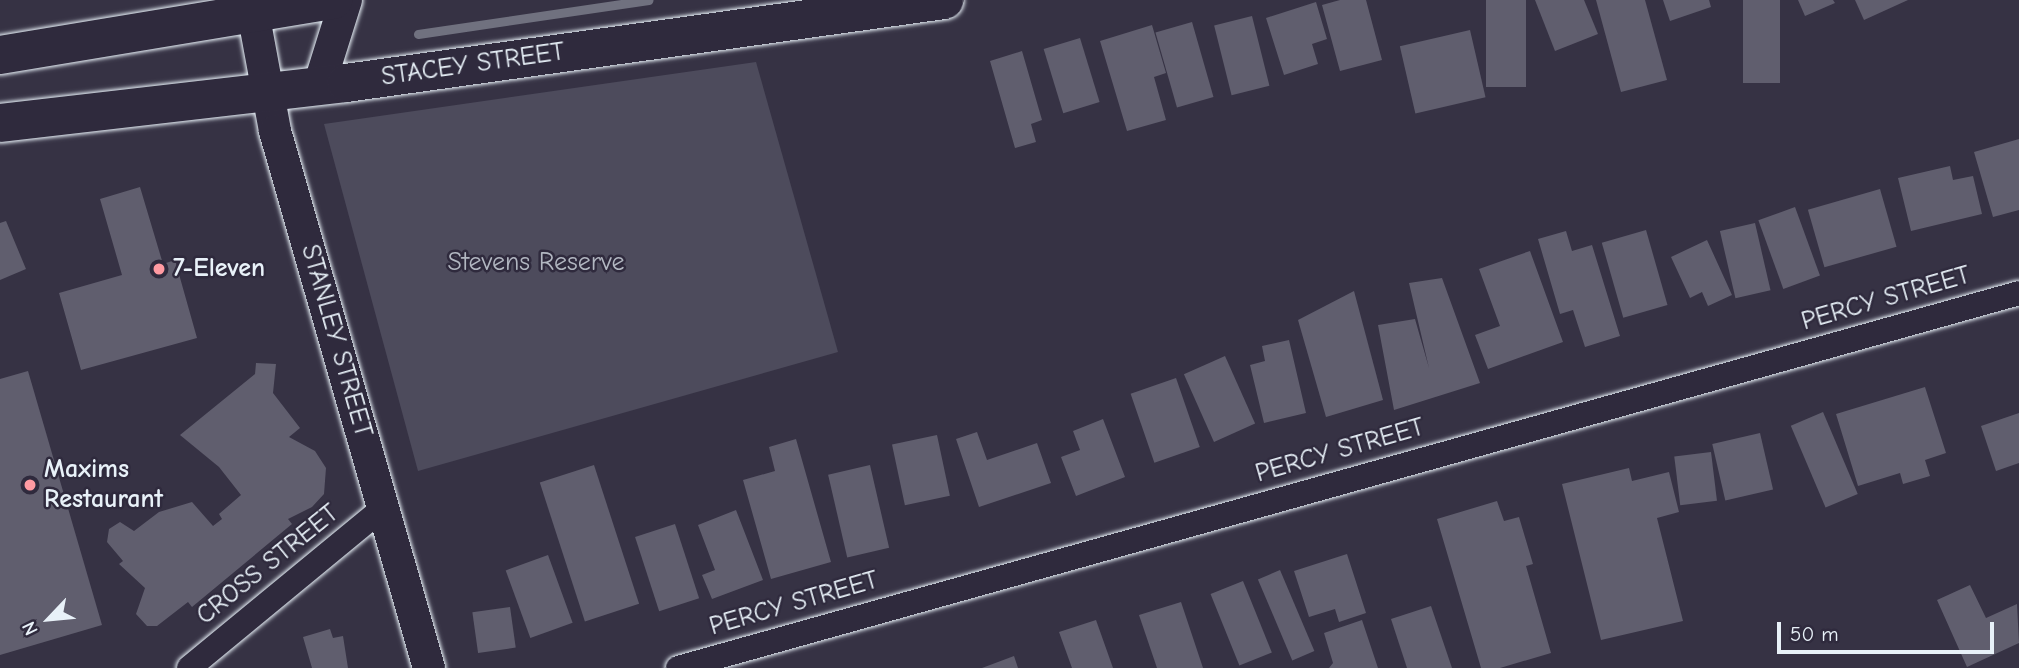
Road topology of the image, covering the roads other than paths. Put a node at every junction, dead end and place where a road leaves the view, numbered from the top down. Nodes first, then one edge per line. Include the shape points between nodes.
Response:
1 (332, 0) edge
2 (346, 0) edge
3 (944, 0) edge
4 (253, 12) junction
5 (0, 55) edge
6 (319, 86) junction
7 (267, 90) junction
8 (0, 123) edge
9 (2019, 293) edge
10 (384, 507) junction
11 (189, 668) edge
12 (429, 668) edge
13 (678, 668) edge

1 - 4 highway
2 - 6 street
3 - 6 highway, STACEY STREET
4 - 5 highway
4 - 7 street, STANLEY STREET
6 - 7 highway, STACEY STREET
7 - 8 highway, STACEY STREET
7 - 10 street, STANLEY STREET
9 - 13 street, PERCY STREET
10 - 11 street, CROSS STREET
10 - 12 street, STANLEY STREET

